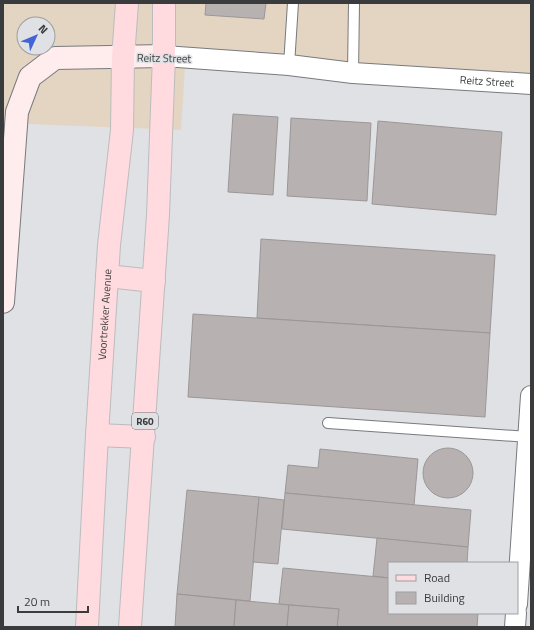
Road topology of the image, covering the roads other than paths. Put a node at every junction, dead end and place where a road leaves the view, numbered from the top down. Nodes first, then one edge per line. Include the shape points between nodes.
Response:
1 (127, 3) edge
2 (164, 3) edge
3 (293, 3) edge
4 (354, 3) edge
5 (164, 56) junction
6 (123, 58) junction
7 (289, 65) junction
8 (353, 73) junction
9 (531, 84) edge
10 (107, 276) junction
11 (154, 281) junction
12 (3, 302) edge
13 (531, 396) edge
14 (328, 423) dead end
15 (97, 435) junction
16 (144, 437) junction
17 (529, 437) junction
18 (518, 590) edge
19 (516, 614) edge
20 (87, 627) edge
21 (130, 627) edge
22 (515, 627) edge

1 - 6 main road, Voortrekker Avenue
2 - 5 main road, R60
3 - 7 lane
4 - 8 lane
5 - 6 street, Reitz Street
5 - 7 street, Reitz Street
5 - 11 main road, R60
6 - 10 main road, Voortrekker Avenue via 122,130
6 - 12 street, Reitz Street via 55,58 30,77 17,112
7 - 8 street, Reitz Street
8 - 9 street, Reitz Street
10 - 11 main road
10 - 15 main road, Voortrekker Avenue
11 - 16 main road, R60
13 - 17 street
14 - 17 lane
15 - 16 main road
15 - 20 main road, Voortrekker Avenue
16 - 21 main road, R60
17 - 18 street
19 - 22 street

